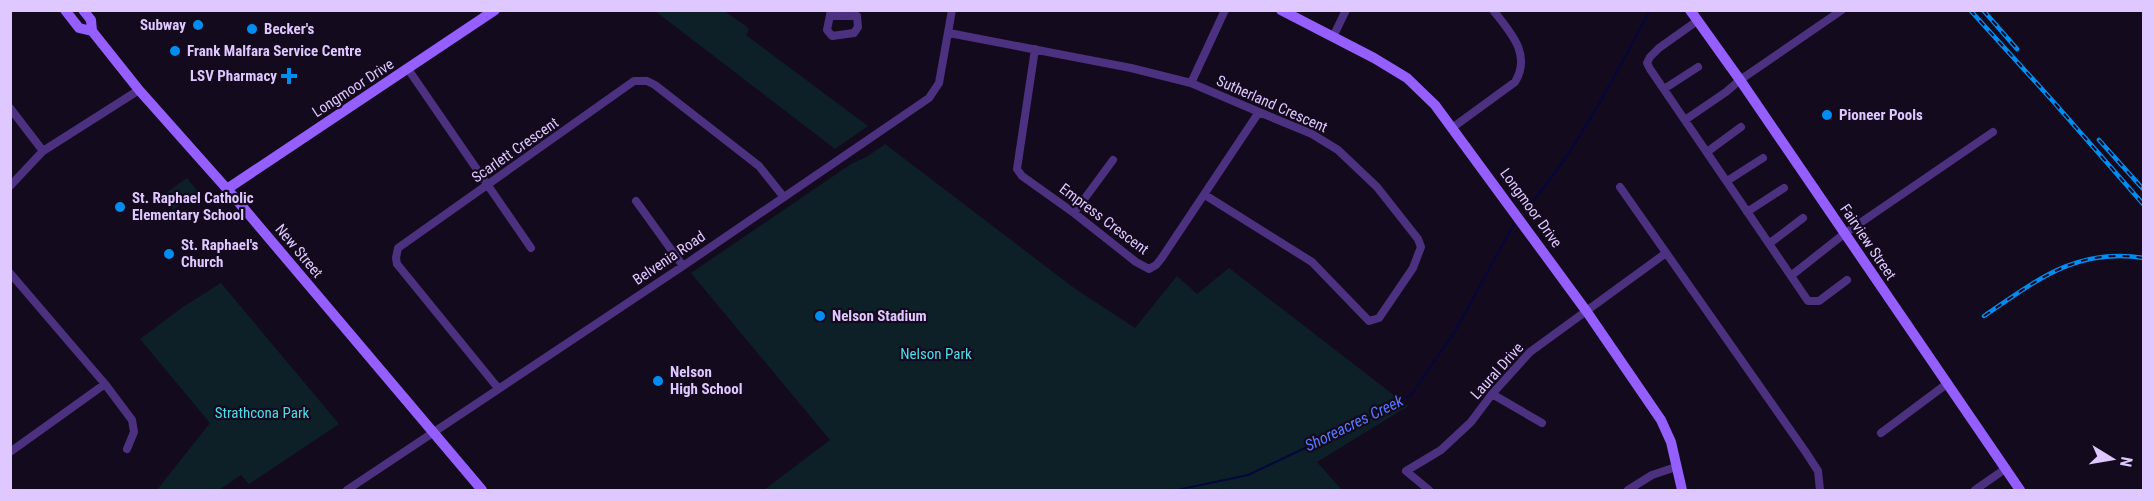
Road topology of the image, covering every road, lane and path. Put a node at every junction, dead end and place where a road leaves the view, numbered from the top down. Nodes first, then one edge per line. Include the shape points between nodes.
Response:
1 (65, 10) edge
2 (83, 10) edge
3 (495, 10) edge
4 (952, 10) edge
5 (1225, 10) edge
6 (1281, 10) edge
7 (1346, 10) edge
8 (1493, 10) edge
9 (1690, 10) edge
10 (1842, 10) edge
11 (1697, 21) junction
12 (92, 31) junction
13 (949, 33) junction
14 (1333, 37) junction
15 (1035, 49) junction
16 (1698, 67) dead end
17 (408, 69) junction
18 (1740, 80) junction
19 (1191, 83) junction
20 (1664, 89) junction
21 (139, 90) junction
22 (10, 108) edge
23 (1259, 112) junction
24 (1685, 120) junction
25 (1741, 127) dead end
26 (1452, 128) junction
27 (1993, 132) dead end
28 (43, 151) junction
29 (1707, 152) junction
30 (1763, 158) dead end
31 (1113, 160) dead end
32 (1727, 181) junction
33 (10, 186) edge
34 (488, 186) junction
35 (1620, 187) dead end
36 (1784, 188) dead end
37 (227, 189) junction
38 (1205, 195) junction
39 (783, 196) junction
40 (636, 201) dead end
41 (1747, 212) junction
42 (1074, 213) junction
43 (1803, 218) dead end
44 (1844, 234) junction
45 (1770, 243) junction
46 (531, 248) dead end
47 (1666, 254) junction
48 (682, 266) junction
49 (10, 273) edge
50 (1792, 275) junction
51 (1847, 280) dead end
52 (1587, 312) junction
53 (1948, 383) junction
54 (105, 384) junction
55 (498, 388) junction
56 (1492, 394) junction
57 (1542, 423) dead end
58 (434, 432) junction
59 (1881, 433) dead end
60 (127, 449) dead end
61 (10, 452) edge
62 (1676, 467) junction
63 (2005, 469) junction
64 (347, 490) edge
65 (482, 490) edge
66 (1429, 490) edge
67 (1628, 490) edge
68 (1682, 490) edge
69 (1820, 490) edge
70 (1975, 490) edge
71 (2020, 490) edge

1 - 12 main road, New Street via 79,27
2 - 12 main road, New Street via 92,20
3 - 17 main road, Longmoor Drive
4 - 13 street, Belvenia Road
5 - 19 street
6 - 14 main road, Longmoor Drive
7 - 14 street
8 - 26 street via 1516,41 1522,71 1515,82
9 - 11 main road, Fairview Street
10 - 18 street
11 - 18 main road, Fairview Street
11 - 20 street via 1668,41 1647,63
12 - 21 main road, New Street
13 - 15 street, Sutherland Crescent
13 - 39 street, Belvenia Road via 939,83 929,98
14 - 26 main road, Longmoor Drive via 1407,78 1436,105
15 - 19 street, Sutherland Crescent
15 - 42 street, Empress Crescent via 1017,169
16 - 20 street
17 - 34 street
17 - 37 main road, Longmoor Drive
18 - 24 street
18 - 44 main road, Fairview Street
19 - 23 street, Sutherland Crescent
20 - 24 street
21 - 28 street
21 - 37 main road, New Street
22 - 28 street
23 - 38 street, Empress Crescent
23 - 38 street, Sutherland Crescent via 1338,150 1377,187 1418,239 1421,247 1413,268 1379,318 1369,321 1312,262
24 - 29 street
25 - 29 street
26 - 52 main road, Longmoor Drive
27 - 44 street
28 - 33 street
29 - 32 street
30 - 32 street
31 - 42 street
32 - 41 street
34 - 39 street, Scarlett Crescent via 634,81 647,81 759,166
34 - 46 street
34 - 55 street, Scarlett Crescent via 405,241 396,258
35 - 47 street
36 - 41 street
37 - 58 main road, New Street
38 - 42 street, Empress Crescent via 1161,260 1149,268
39 - 48 street, Belvenia Road
40 - 48 street
41 - 45 street
43 - 45 street
44 - 50 street
44 - 53 main road, Fairview Street
45 - 50 street
47 - 52 street, Laural Drive
47 - 69 street via 1805,451 1818,471
48 - 55 street, Belvenia Road
49 - 54 street
50 - 51 street via 1808,301 1813,302
52 - 56 street, Laural Drive via 1530,352
52 - 62 main road, Longmoor Drive via 1661,420
53 - 59 street
53 - 63 main road, Fairview Street
54 - 60 street via 132,420 134,432
54 - 61 street
55 - 58 street, Belvenia Road
56 - 57 street
56 - 66 street, Laural Drive via 1471,422 1441,450 1406,471
58 - 64 street, Belvenia Road
58 - 65 main road, New Street
62 - 67 street via 1652,475
62 - 68 main road, Longmoor Drive
63 - 70 street
63 - 71 main road, Fairview Street

